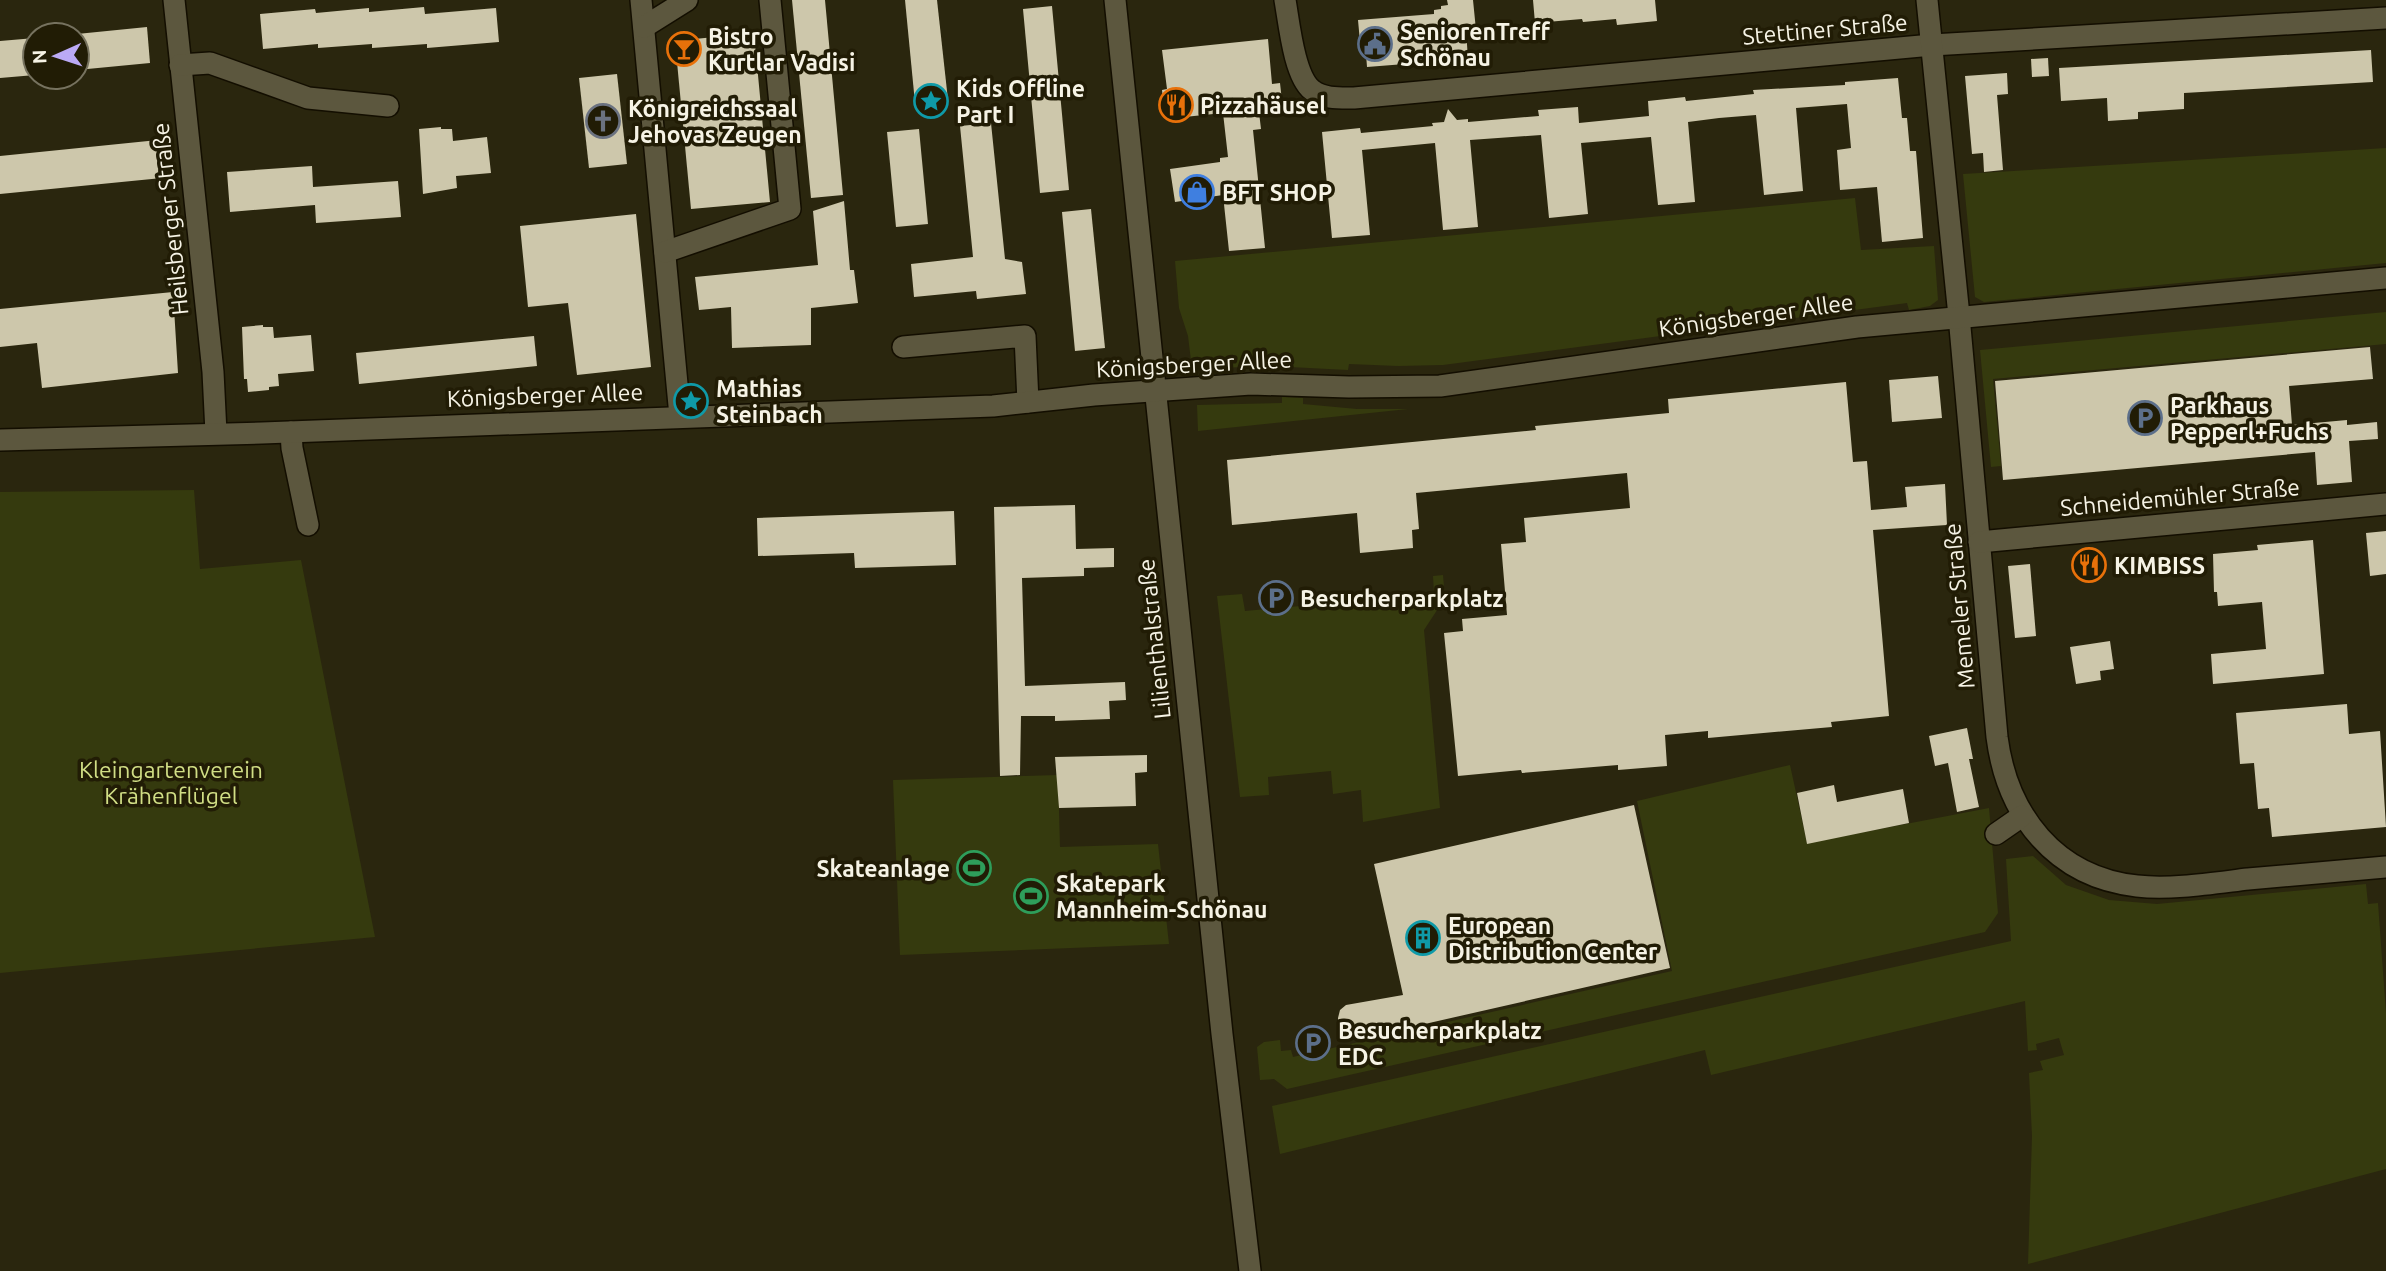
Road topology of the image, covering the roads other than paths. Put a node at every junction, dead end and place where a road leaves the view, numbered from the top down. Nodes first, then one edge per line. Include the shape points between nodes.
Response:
1 (174, 0) edge
2 (641, 0) edge
3 (687, 0) edge
4 (770, 0) edge
5 (1115, 0) edge
6 (1285, 0) edge
7 (1927, 0) edge
8 (2386, 18) edge
9 (644, 27) junction
10 (1931, 45) junction
11 (180, 65) junction
12 (388, 106) dead end
13 (665, 252) junction
14 (2386, 278) edge
15 (1959, 316) junction
16 (903, 347) dead end
17 (1154, 391) junction
18 (1028, 402) junction
19 (680, 416) junction
20 (291, 432) junction
21 (216, 433) junction
22 (0, 440) edge
23 (2386, 504) edge
24 (308, 524) dead end
25 (1979, 542) junction
26 (2022, 816) junction
27 (1996, 834) dead end
28 (2386, 867) edge
29 (1250, 1271) edge

1 - 11 street, Heilsberger Straße
2 - 9 street
3 - 9 street
4 - 13 street via 790,209
5 - 17 street, Lilienthalstraße
6 - 10 street, Stettiner Straße via 1298,68 1312,90 1332,98
7 - 10 street, Memeler Straße
8 - 10 street, Stettiner Straße
9 - 13 street
10 - 15 street, Memeler Straße
11 - 12 street via 210,63 308,98
11 - 21 street, Heilsberger Straße
13 - 19 street
14 - 15 street, Königsberger Allee
15 - 17 street, Königsberger Allee via 1440,386 1251,384
15 - 25 street, Memeler Straße
16 - 18 street via 1025,337
17 - 18 street, Königsberger Allee
17 - 29 street, Lilienthalstraße
18 - 19 street, Königsberger Allee
19 - 20 street, Königsberger Allee
20 - 21 street, Königsberger Allee
20 - 24 street
21 - 22 street, Königsberger Allee
23 - 25 street, Schneidemühler Straße
25 - 26 street, Memeler Straße via 2000,764
26 - 27 street
26 - 28 street, Memeler Straße via 2045,844 2073,866 2103,880 2138,887

